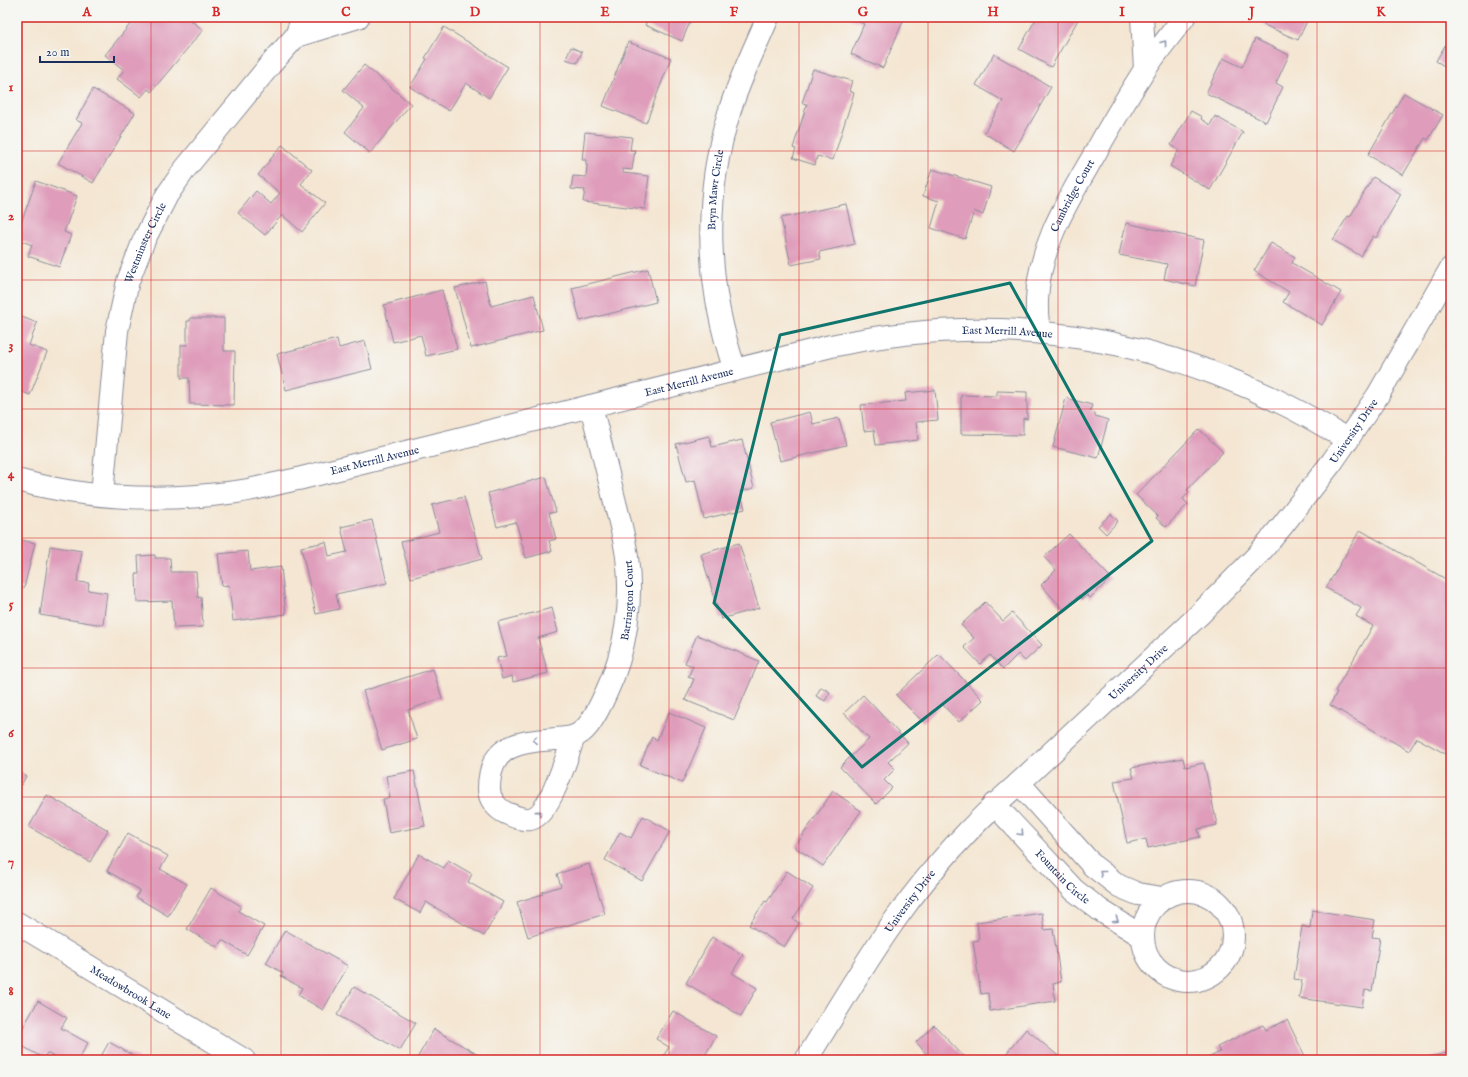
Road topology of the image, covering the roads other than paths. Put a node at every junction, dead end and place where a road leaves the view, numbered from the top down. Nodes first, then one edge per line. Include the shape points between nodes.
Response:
1 (358, 17) edge
2 (768, 17) edge
3 (1142, 17) edge
4 (1184, 17) edge
5 (300, 26) edge
6 (1145, 70) junction
7 (1451, 268) edge
8 (1041, 333) junction
9 (734, 370) junction
10 (591, 406) junction
11 (1348, 440) junction
12 (17, 480) edge
13 (102, 494) junction
14 (574, 737) dead end
15 (1019, 783) junction
16 (994, 804) junction
17 (1162, 898) junction
18 (17, 923) edge
19 (1143, 937) junction
20 (244, 1060) edge
21 (806, 1060) edge

1 - 5 street, Westminster Circle
2 - 9 street, Bryn Mawr Circle via 730,111 719,152 713,194 711,244 714,286
3 - 6 street
6 -> 4 street, Cambridge Court
5 - 13 street, Westminster Circle via 185,169 164,200 144,240 128,281 117,331
6 - 8 street, Cambridge Court via 1072,193 1052,233 1039,282 1037,311
7 - 11 street, University Drive via 1378,395
8 - 9 street, East Merrill Avenue via 970,330 930,331 877,337
8 - 11 street, East Merrill Avenue via 1134,348 1201,368 1272,397
9 - 10 street, East Merrill Avenue
10 - 13 street, East Merrill Avenue via 257,488 168,497
10 - 14 street, Barrington Court via 624,539 629,597 624,639 609,687 584,730
11 - 15 street, University Drive via 1308,495 1223,591
12 - 13 street, East Merrill Avenue via 53,488
15 - 16 street, University Drive
17 -> 15 street via 1138,894 1119,886 1093,866
16 -> 19 street, Fountain Circle via 1074,890
16 - 21 street, University Drive via 933,870 898,915
17 - 19 street via 1151,909 1145,922
17 - 19 street via 1178,891 1195,891 1211,896 1224,908 1231,923 1233,940 1229,956 1218,970 1203,978 1187,981 1170,977 1156,968 1146,953
18 - 20 street, Meadowbrook Lane

